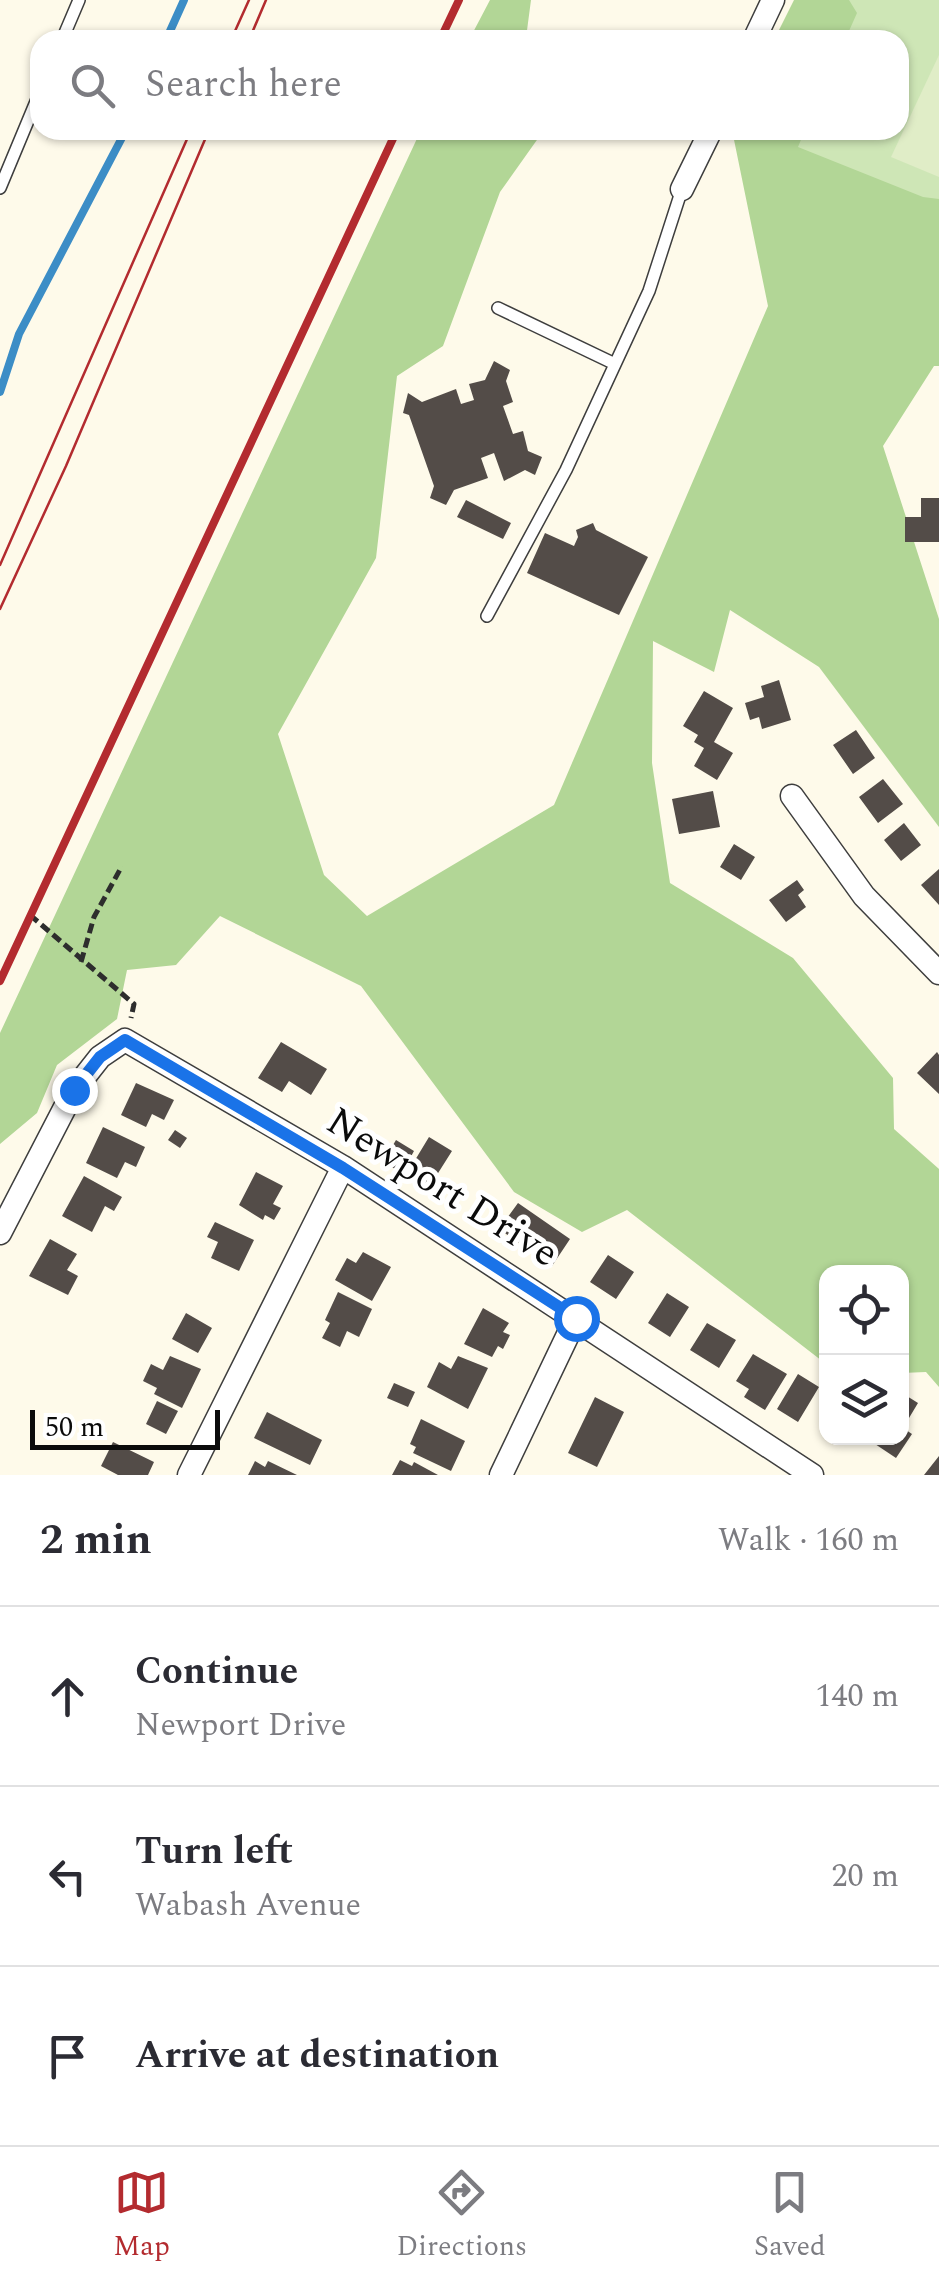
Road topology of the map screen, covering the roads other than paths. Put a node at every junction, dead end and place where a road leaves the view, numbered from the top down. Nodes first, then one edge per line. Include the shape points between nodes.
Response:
1 (79, 0) edge
2 (773, 0) edge
3 (66, 30) edge
4 (759, 30) edge
5 (30, 116) edge
6 (705, 140) edge
7 (0, 188) edge
8 (682, 189) joint
9 (498, 308) dead end
10 (615, 364) junction
11 (487, 616) dead end
12 (792, 796) dead end
13 (939, 973) edge
14 (343, 1168) junction
15 (0, 1233) edge
16 (576, 1318) junction
17 (190, 1475) edge
18 (501, 1475) edge
19 (812, 1475) edge

1 - 3 lane
2 - 4 street
5 - 7 lane
6 - 8 street
8 - 10 lane via 649,291
9 - 10 lane
10 - 11 lane
12 - 13 street via 864,896
14 - 15 street, Newport Drive via 125,1040 100,1057 74,1090
14 - 16 street, Newport Drive
14 - 17 street
16 - 18 street
16 - 19 street, Newport Drive

